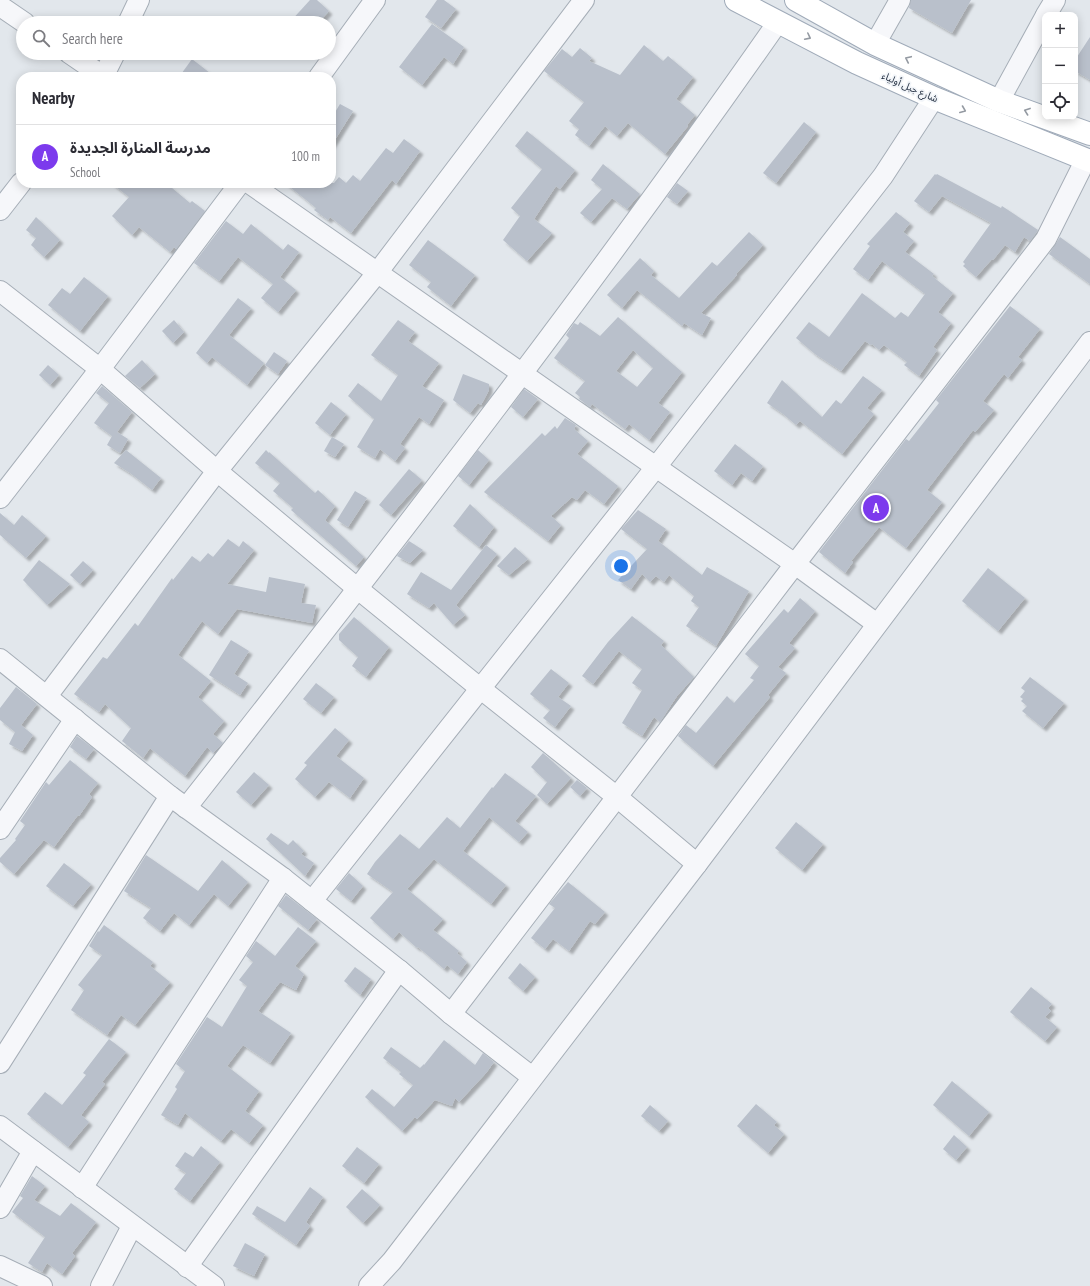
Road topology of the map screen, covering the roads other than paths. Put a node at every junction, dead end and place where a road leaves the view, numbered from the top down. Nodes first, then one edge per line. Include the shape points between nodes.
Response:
1 (139, 0) edge
2 (376, 0) edge
3 (584, 0) edge
4 (736, 0) edge
5 (796, 0) edge
6 (900, 0) edge
7 (1055, 0) edge
8 (0, 6) edge
9 (1048, 12) edge
10 (131, 16) edge
11 (16, 17) edge
12 (778, 22) junction
13 (1042, 23) edge
14 (875, 44) junction
15 (336, 53) edge
16 (79, 60) edge
17 (111, 60) edge
18 (331, 60) edge
19 (97, 72) edge
20 (106, 72) edge
21 (322, 72) edge
22 (934, 98) junction
23 (999, 101) junction
24 (1090, 134) edge
25 (1088, 160) edge
26 (17, 188) edge
27 (236, 188) edge
28 (256, 188) edge
29 (0, 210) edge
30 (377, 273) junction
31 (0, 291) edge
32 (1090, 342) edge
33 (100, 369) junction
34 (523, 373) junction
35 (656, 467) junction
36 (217, 471) junction
37 (0, 498) edge
38 (795, 564) junction
39 (358, 589) junction
40 (877, 624) junction
41 (0, 659) edge
42 (481, 689) junction
43 (47, 696) junction
44 (75, 719) junction
45 (170, 796) junction
46 (617, 797) junction
47 (186, 808) junction
48 (0, 829) edge
49 (696, 864) junction
50 (283, 878) junction
51 (312, 901) junction
52 (399, 970) junction
53 (451, 1014) junction
54 (0, 1063) edge
55 (532, 1077) junction
56 (0, 1126) edge
57 (33, 1151) junction
58 (82, 1188) junction
59 (0, 1208) edge
60 (132, 1226) junction
61 (0, 1266) edge
62 (187, 1267) junction
63 (42, 1286) edge
64 (101, 1286) edge
65 (214, 1286) edge
66 (369, 1286) edge

1 - 10 street
2 - 15 street
3 - 30 street
4 - 12 main road, شارع جبل أولياء
5 - 14 main road
6 - 14 street
7 - 9 street
8 - 11 street
12 -> 22 main road, شارع جبل أولياء via 857,63
12 - 34 street
13 - 23 street
23 -> 14 main road
16 - 19 street
17 - 20 street
18 - 21 street
22 -> 25 main road, شارع جبل أولياء
22 - 35 street via 883,176
24 -> 23 main road
25 - 38 street via 1046,239
26 - 29 street
27 - 33 street
28 - 30 street
30 - 34 street
30 - 36 street
31 - 33 street
32 - 40 street
33 - 36 street
33 - 37 street
34 - 35 street
34 - 39 street
35 - 38 street
35 - 42 street
36 - 39 street
36 - 43 street
38 - 40 street
38 - 46 street
39 - 42 street
39 - 47 street
40 - 49 street
41 - 43 street
42 - 46 street
42 - 51 street
43 - 44 street
44 - 45 street
44 - 48 street
45 - 47 street
45 - 54 street
46 - 49 street
46 - 53 street
47 - 50 street
49 - 55 street
50 - 51 street
50 - 58 street
51 - 52 street
52 - 53 street
52 - 62 street
53 - 55 street
55 - 66 street via 392,1261
56 - 57 street
57 - 58 street
57 - 59 street
58 - 60 street
60 - 62 street
60 - 64 street
61 - 63 street
62 - 65 street

